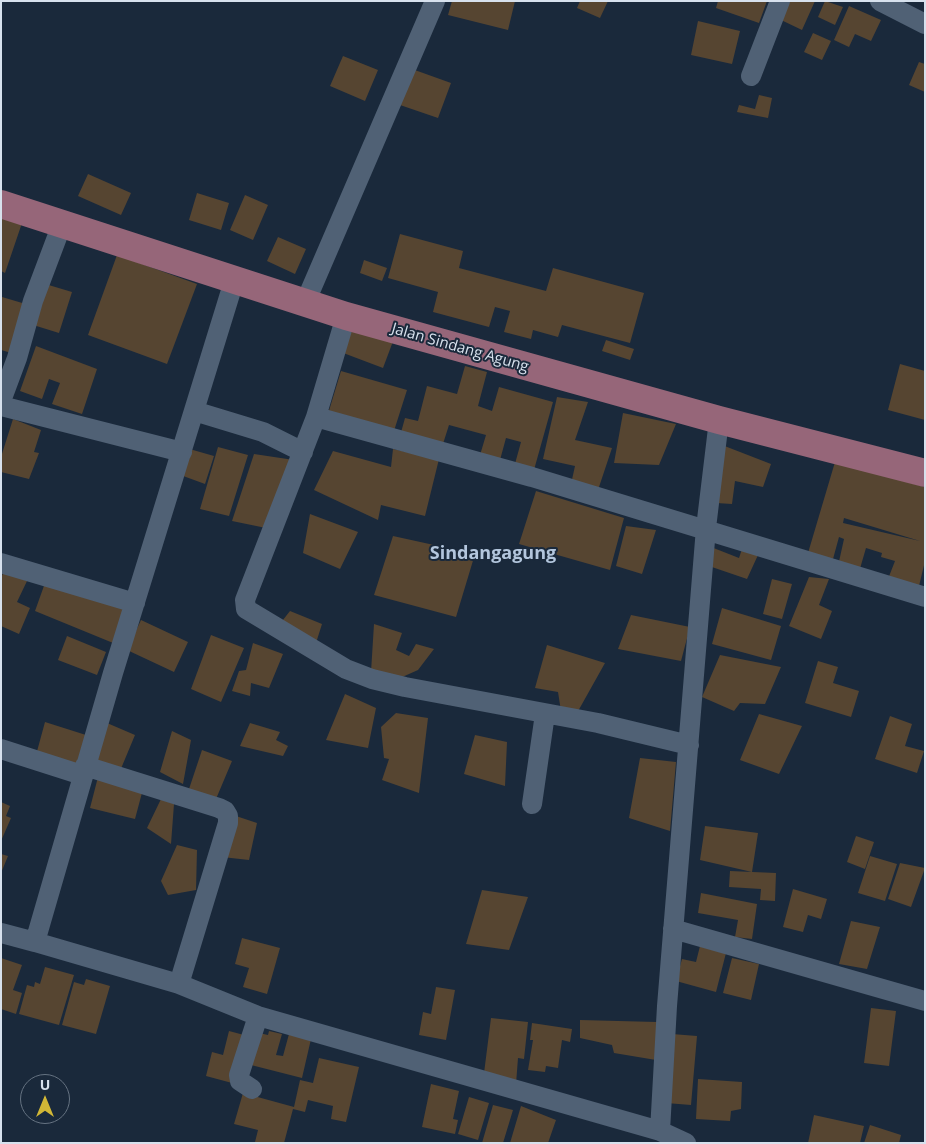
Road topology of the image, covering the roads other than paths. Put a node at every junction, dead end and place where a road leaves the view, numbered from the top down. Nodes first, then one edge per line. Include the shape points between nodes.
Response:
1 (435, 1) edge
2 (780, 1) edge
3 (880, 1) edge
4 (925, 24) edge
5 (751, 76) dead end
6 (1, 204) edge
7 (62, 224) junction
8 (234, 281) junction
9 (305, 303) junction
10 (346, 316) junction
11 (1, 401) edge
12 (1, 406) edge
13 (194, 411) junction
14 (316, 417) junction
15 (719, 420) junction
16 (182, 452) junction
17 (303, 452) junction
18 (925, 473) edge
19 (706, 528) junction
20 (1, 563) edge
21 (925, 597) edge
22 (135, 603) junction
23 (545, 714) junction
24 (689, 744) junction
25 (1, 749) edge
26 (84, 770) junction
27 (532, 804) dead end
28 (673, 929) junction
29 (1, 933) edge
30 (35, 942) junction
31 (179, 984) junction
32 (925, 1002) edge
33 (258, 1016) junction
34 (252, 1089) dead end
35 (660, 1131) junction
36 (686, 1143) edge

1 - 9 street
2 - 5 street
3 - 4 street
6 - 7 main road, Jalan Sindang Agung
7 - 8 main road, Jalan Sindang Agung
7 - 11 street
8 - 9 main road, Jalan Sindang Agung
8 - 13 street
9 - 10 main road, Jalan Sindang Agung
10 - 14 street
10 - 15 main road, Jalan Sindang Agung
12 - 16 street
13 - 16 street
13 - 17 street via 263,432
14 - 17 street
14 - 19 street
15 - 18 main road, Jalan Sindang Agung
15 - 19 street
16 - 22 street
17 - 23 street via 245,600 246,609 346,669 372,679
19 - 21 street
19 - 24 street
20 - 22 street
22 - 26 street
23 - 24 street
23 - 27 street
24 - 28 street
25 - 26 street
26 - 30 street
26 - 31 street via 218,808 228,816
28 - 32 street
28 - 35 street
29 - 30 street
30 - 31 street
31 - 33 street
33 - 34 street via 238,1075
33 - 35 street
35 - 36 street

